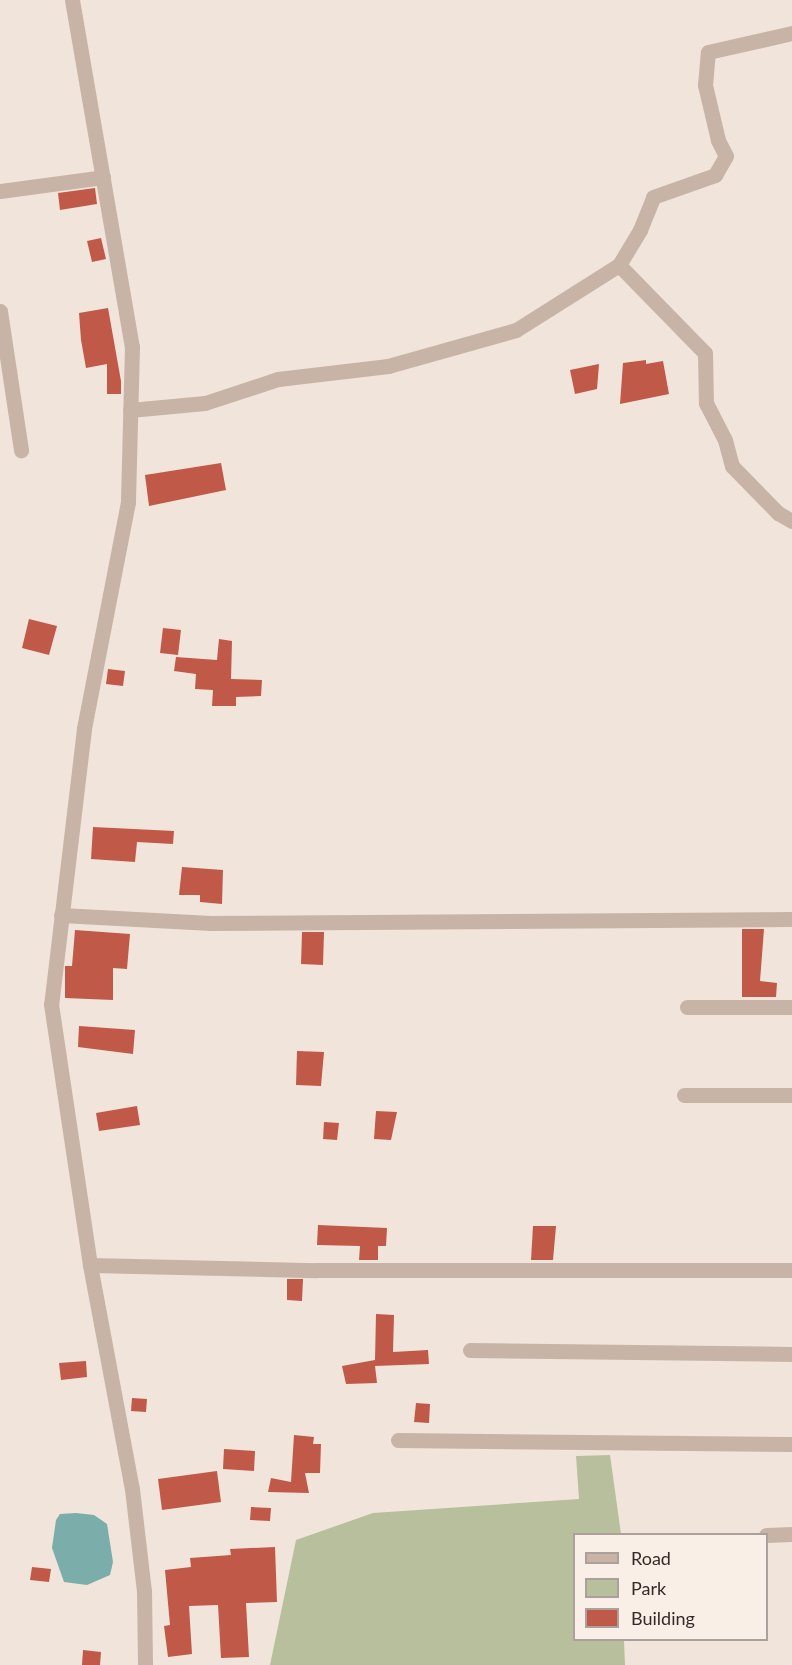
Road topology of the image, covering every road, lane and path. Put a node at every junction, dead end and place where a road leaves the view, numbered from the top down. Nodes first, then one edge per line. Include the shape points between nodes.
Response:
1 (72, 0) edge
2 (792, 33) edge
3 (103, 177) junction
4 (0, 191) edge
5 (619, 265) junction
6 (0, 311) edge
7 (130, 410) junction
8 (21, 450) dead end
9 (792, 521) edge
10 (61, 915) junction
11 (792, 919) edge
12 (687, 1007) dead end
13 (792, 1007) edge
14 (684, 1095) dead end
15 (792, 1095) edge
16 (90, 1265) junction
17 (792, 1270) edge
18 (470, 1350) dead end
19 (792, 1354) edge
20 (398, 1440) dead end
21 (792, 1444) edge
22 (768, 1534) edge
23 (792, 1534) edge
24 (145, 1665) edge

1 - 3 street
2 - 5 street via 708,52 705,85 718,140 726,156 715,175 653,197 640,230
3 - 4 street
3 - 7 street via 132,347
5 - 7 street via 516,330 388,366 278,379 205,403
5 - 9 street via 705,353 706,403 725,440 732,466 778,513
6 - 8 street
7 - 10 street via 128,502 84,729
10 - 11 street via 211,923
10 - 16 street via 51,1004
12 - 13 street
14 - 15 street
16 - 17 street via 316,1270
16 - 24 street via 132,1489 144,1591
18 - 19 street
20 - 21 street
22 - 23 street

